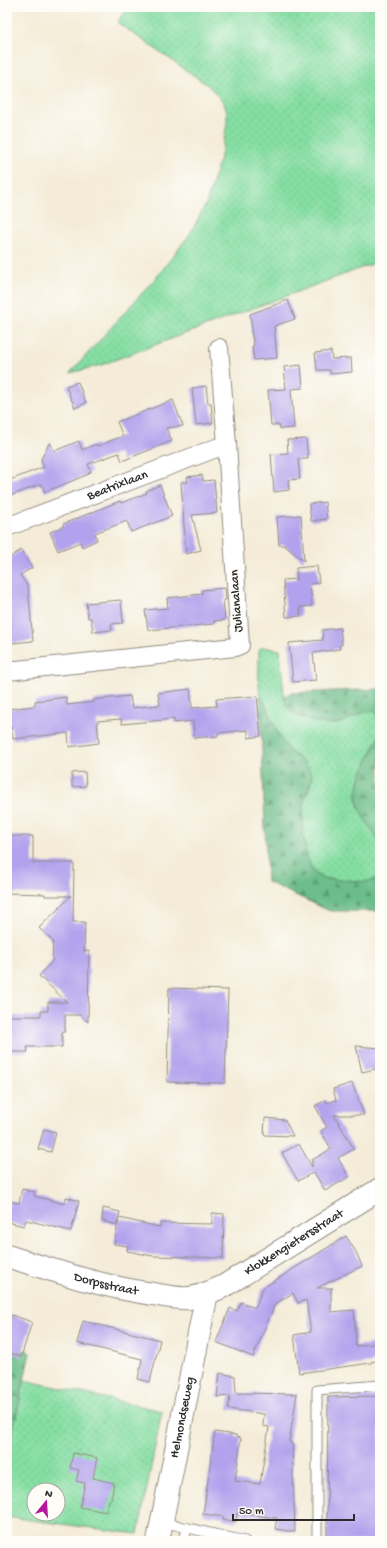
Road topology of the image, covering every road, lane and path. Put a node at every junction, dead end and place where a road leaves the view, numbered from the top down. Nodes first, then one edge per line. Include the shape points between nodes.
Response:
1 (219, 348) dead end
2 (227, 444) junction
3 (7, 527) edge
4 (7, 671) edge
5 (380, 1189) edge
6 (7, 1256) edge
7 (207, 1293) junction
8 (380, 1384) edge
9 (187, 1528) junction
10 (160, 1531) edge
11 (184, 1541) edge
12 (245, 1541) edge
13 (317, 1541) edge

1 - 2 street, Julianalaan
2 - 3 street, Beatrixlaan
2 - 4 street, Julianalaan via 240,646
5 - 7 street, Klokkengietersstraat via 224,1286
6 - 7 street, Dorpsstraat via 94,1282 138,1292 189,1298
7 - 10 street, Helmondseweg
8 - 13 lane via 317,1390
9 - 10 lane
9 - 11 lane
9 - 12 lane

